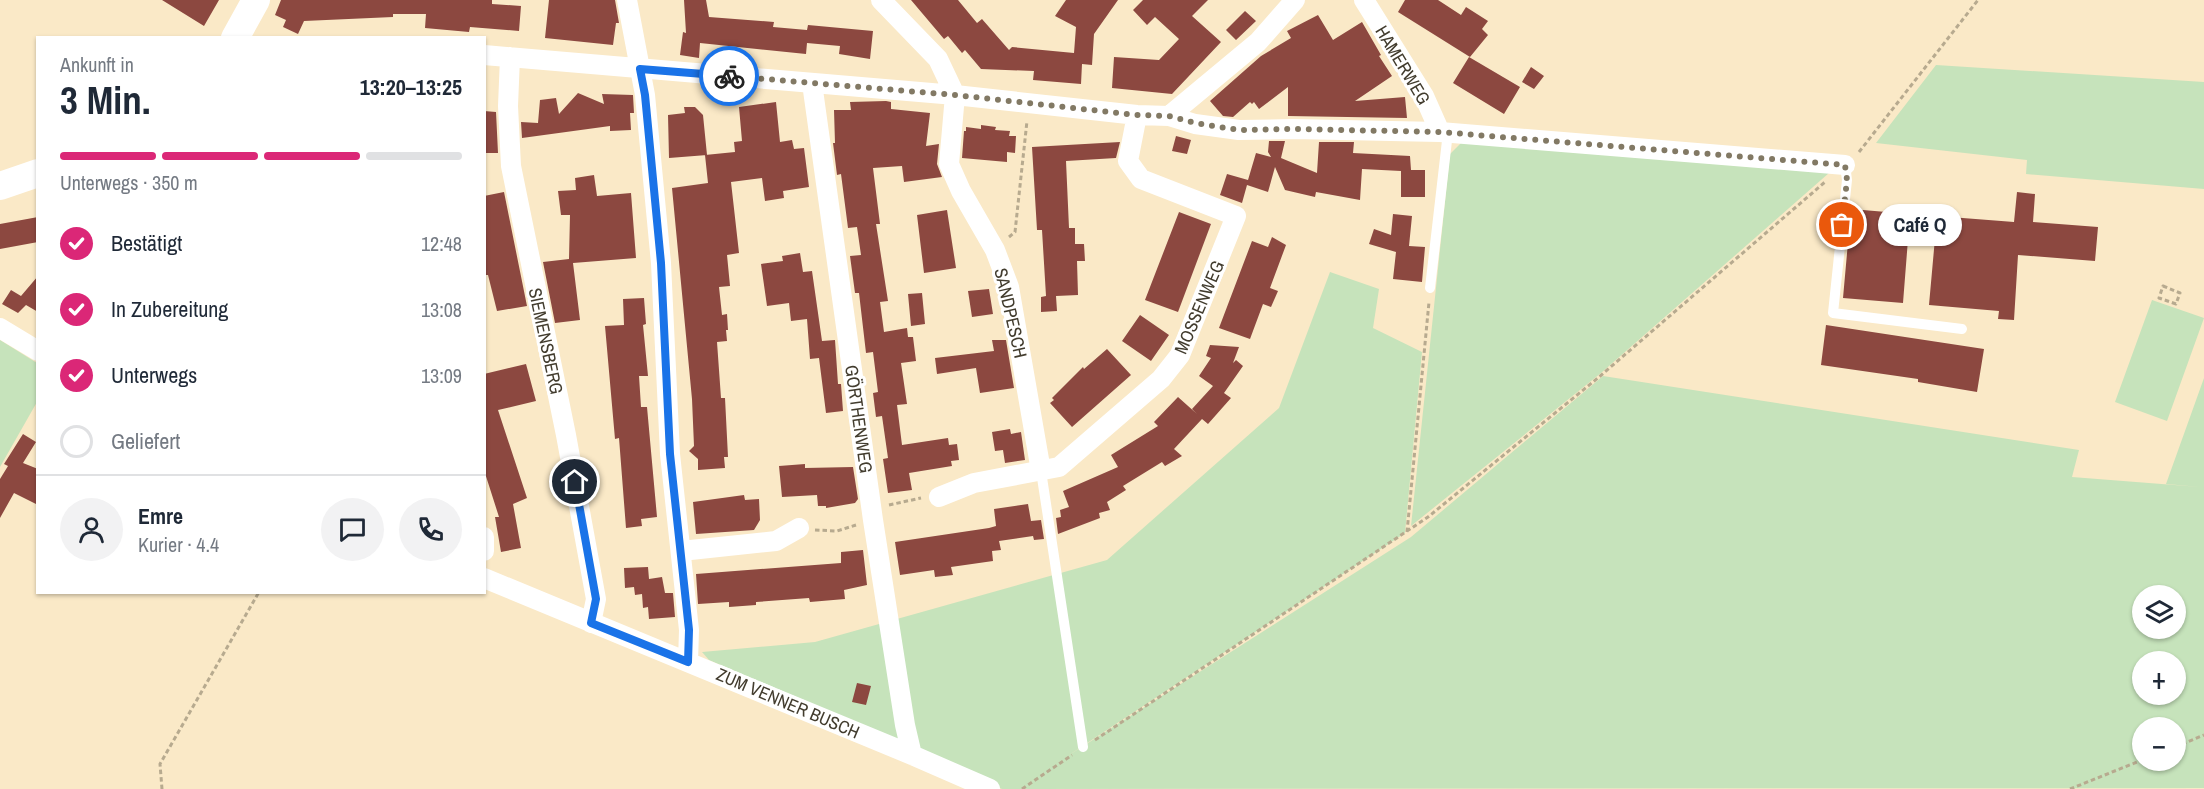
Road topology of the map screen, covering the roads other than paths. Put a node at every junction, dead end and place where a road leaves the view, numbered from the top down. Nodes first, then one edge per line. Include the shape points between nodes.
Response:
1 (256, 0) edge
2 (627, 0) edge
3 (881, 0) edge
4 (1295, 0) edge
5 (1364, 0) edge
6 (237, 36) edge
7 (486, 55) edge
8 (510, 57) junction
9 (640, 69) junction
10 (812, 83) junction
11 (955, 95) junction
12 (1137, 115) junction
13 (1169, 116) junction
14 (1444, 132) junction
15 (1845, 165) joint
16 (36, 174) edge
17 (0, 186) edge
18 (1430, 288) road end
19 (0, 328) edge
20 (1962, 329) dead end
21 (36, 350) edge
22 (1041, 471) junction
23 (939, 496) road end
24 (799, 528) road end
25 (681, 551) junction
26 (486, 579) edge
27 (591, 623) junction
28 (688, 662) junction
29 (1083, 747) road end
30 (912, 754) junction
31 (990, 789) edge

1 - 6 street
2 - 9 street
3 - 11 street via 938,59
4 - 13 street via 1258,42
5 - 14 street, HAMERWEG
7 - 8 street
8 - 9 street
8 - 27 street, SIEMENSBERG via 511,166 596,599
9 - 10 street
9 - 25 street via 661,263 670,454
10 - 11 street
10 - 30 street, GÖRTHENWEG via 873,520 904,725
11 - 12 street
11 - 22 street, SANDPESCH via 949,164 995,250 1009,287
12 - 13 street
12 - 22 street, MOSSENWEG via 1128,161 1141,179 1236,216 1180,355 1161,379 1059,467
13 - 14 street via 1239,130
14 - 15 street
14 - 18 lane
15 - 20 lane via 1847,180 1833,313
16 - 17 street
19 - 21 street
22 - 23 street, MOSSENWEG via 974,483
22 - 29 lane
24 - 25 street via 776,542
25 - 28 street via 689,630
26 - 27 street, ZUM VENNER BUSCH
27 - 28 street, ZUM VENNER BUSCH
28 - 30 street, ZUM VENNER BUSCH
30 - 31 street, ZUM VENNER BUSCH

